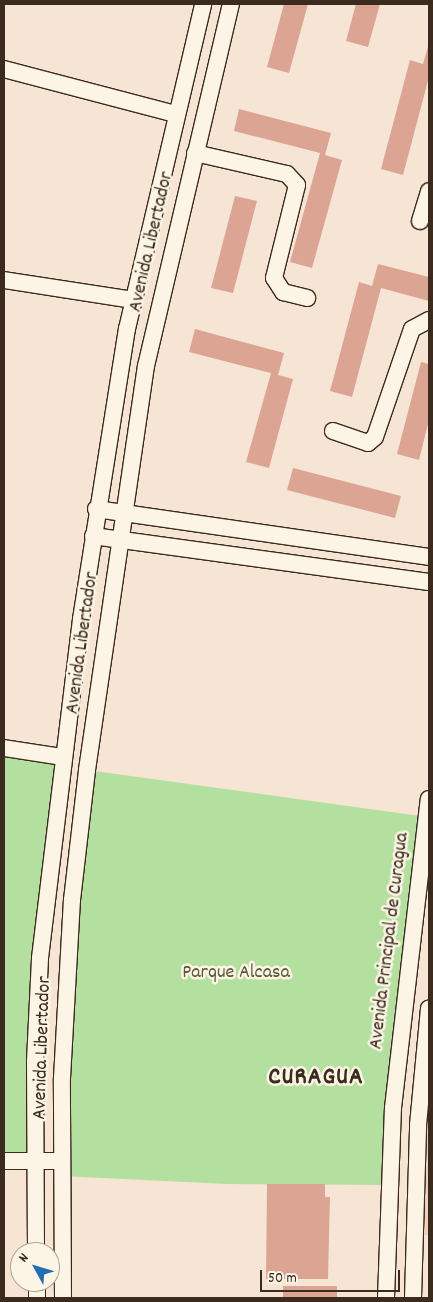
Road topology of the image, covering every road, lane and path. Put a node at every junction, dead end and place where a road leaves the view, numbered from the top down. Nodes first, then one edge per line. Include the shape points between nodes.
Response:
1 (203, 4) edge
2 (231, 4) edge
3 (4, 69) edge
4 (175, 114) junction
5 (195, 153) junction
6 (429, 191) edge
7 (420, 221) dead end
8 (4, 280) edge
9 (307, 298) dead end
10 (132, 300) junction
11 (429, 320) edge
12 (333, 432) dead end
13 (96, 509) junction
14 (124, 513) junction
15 (93, 536) junction
16 (120, 540) junction
17 (429, 557) edge
18 (429, 582) edge
19 (4, 748) edge
20 (62, 757) junction
21 (429, 799) edge
22 (429, 1009) edge
23 (4, 1161) edge
24 (35, 1161) junction
25 (61, 1161) junction
26 (421, 1235) edge
27 (36, 1242) edge
28 (63, 1298) edge
29 (386, 1298) edge
30 (413, 1298) edge

1 - 4 street, Avenida Libertador
2 - 5 street, Avenida Libertador
3 - 4 street
4 - 10 street, Avenida Libertador
5 - 9 street via 287,174 297,185 274,278 283,292
5 - 14 street, Avenida Libertador via 155,323
6 - 7 street
8 - 10 street
10 - 13 street, Avenida Libertador
11 - 12 street via 412,329 375,437 368,443
13 - 14 street
13 - 15 street, Avenida Libertador
14 - 16 street, Avenida Libertador
14 - 17 street
15 - 16 street
15 - 20 street, Avenida Libertador
16 - 18 street
16 - 25 street, Avenida Libertador via 72,900
19 - 20 street
20 - 24 street, Avenida Libertador via 40,958
21 - 29 street, Avenida Principal de Curagua via 393,1108
22 - 26 street via 418,1125
23 - 24 street
24 - 25 street
24 - 27 street, Avenida Libertador
25 - 28 street, Avenida Libertador
26 - 30 street

